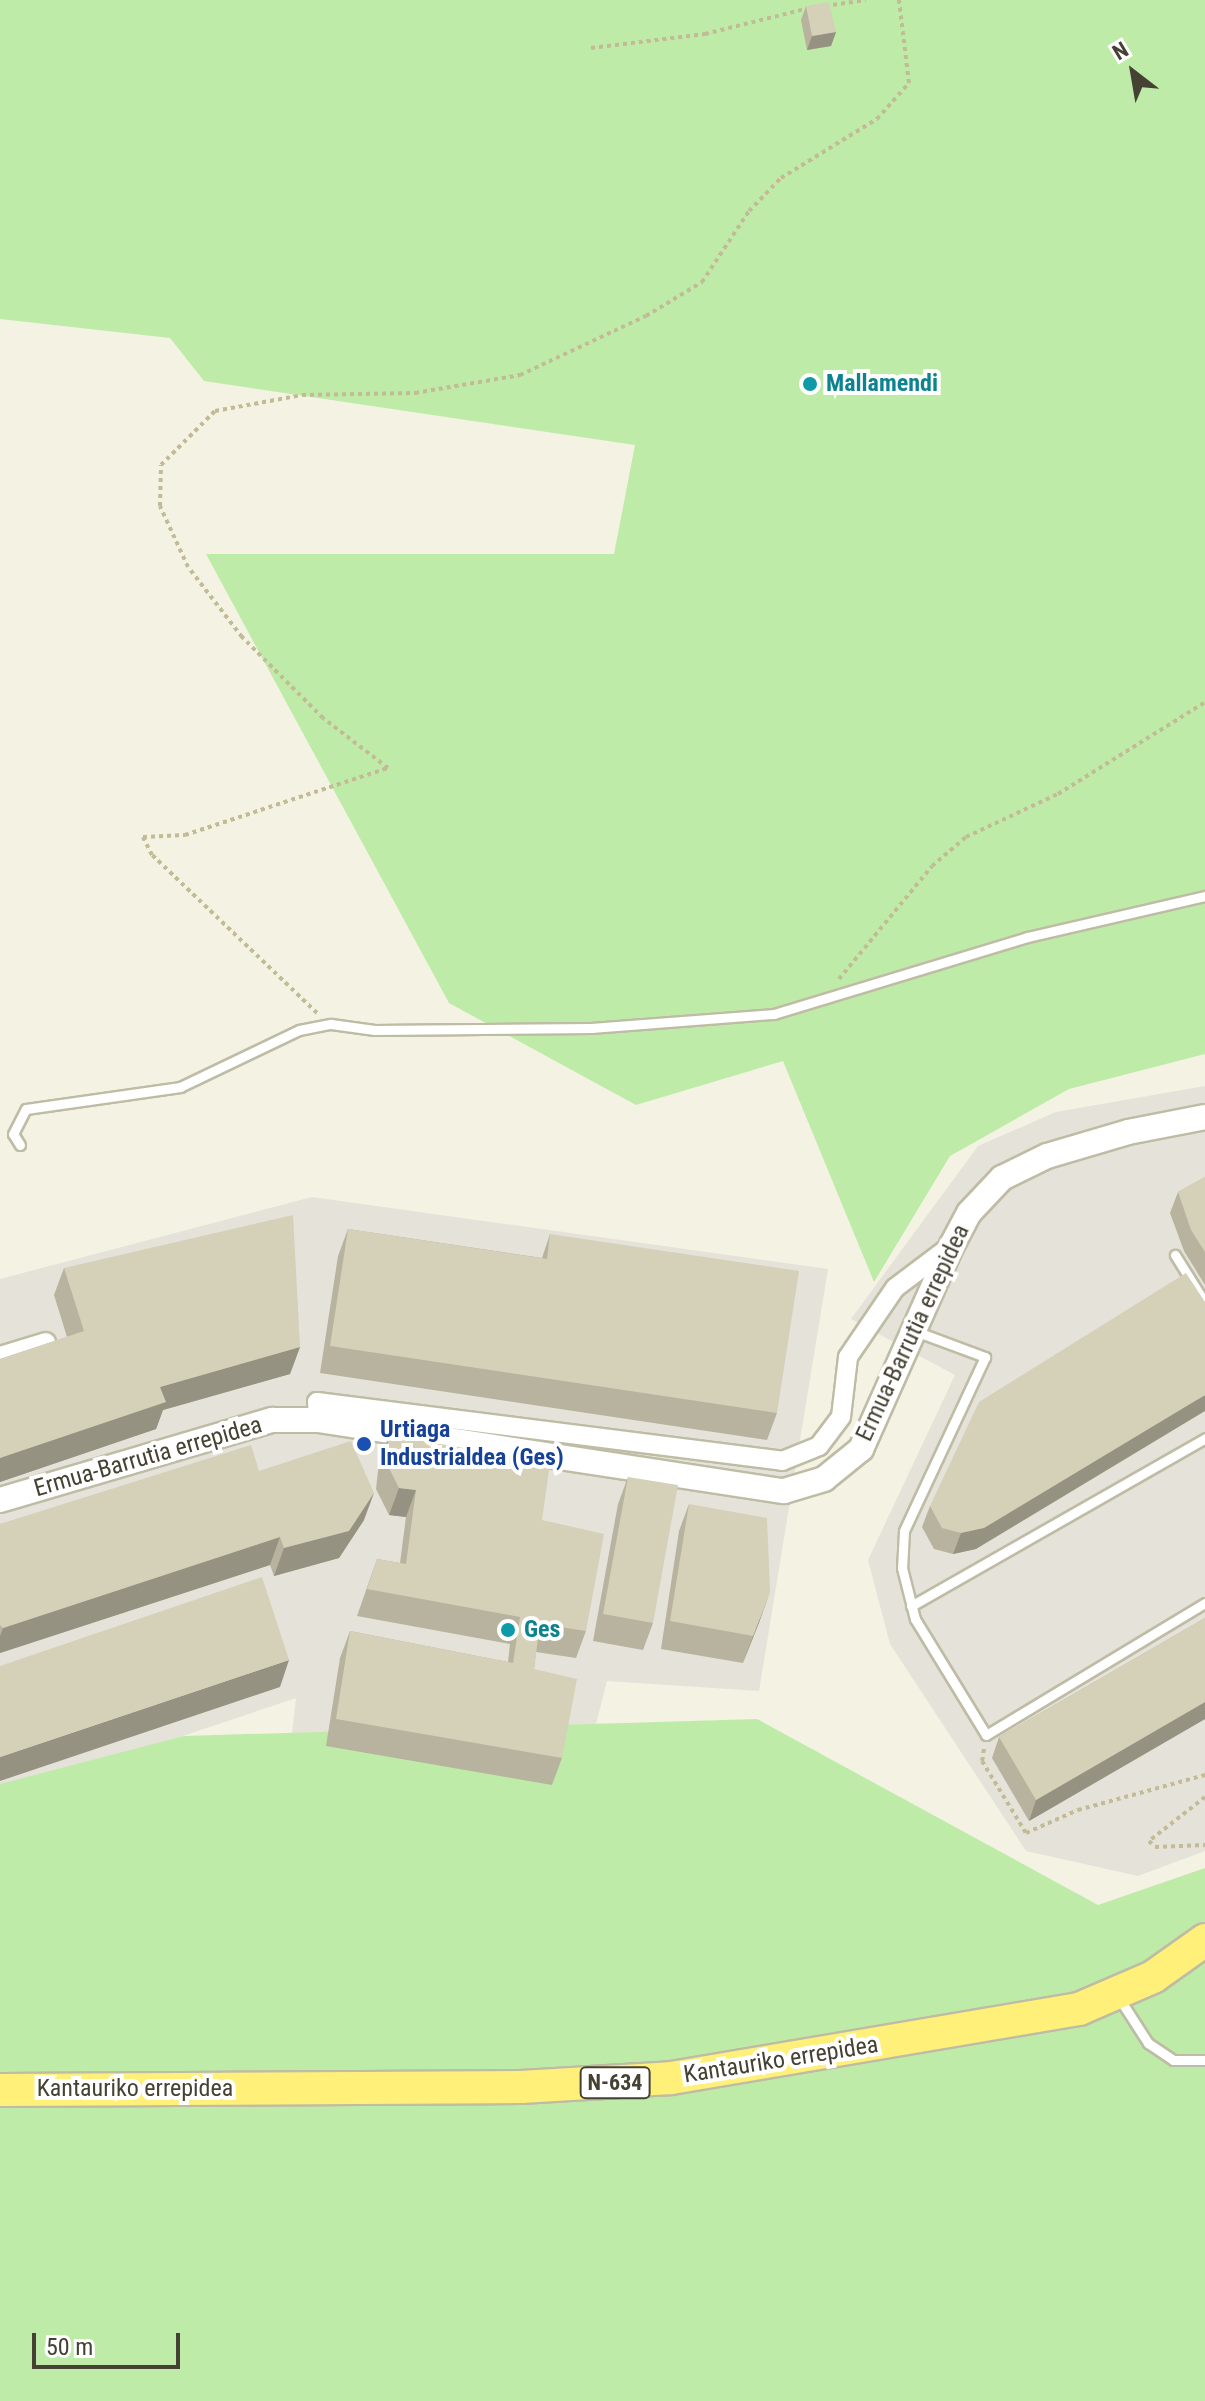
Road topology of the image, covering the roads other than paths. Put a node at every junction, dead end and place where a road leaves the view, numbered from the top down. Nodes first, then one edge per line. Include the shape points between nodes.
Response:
1 (1205, 896) edge
2 (1205, 1117) edge
3 (20, 1145) dead end
4 (952, 1245) junction
5 (1175, 1255) dead end
6 (1205, 1303) edge
7 (913, 1330) junction
8 (46, 1342) edge
9 (0, 1356) edge
10 (318, 1420) junction
11 (1205, 1438) edge
12 (0, 1500) edge
13 (1205, 1603) edge
14 (911, 1606) junction
15 (1205, 1940) edge
16 (1117, 1995) junction
17 (1205, 2060) edge
18 (0, 2090) edge

1 - 3 lane via 1027,937 819,1003 738,1018 591,1028 375,1030 331,1024 264,1044 180,1087 26,1109 13,1134
2 - 4 street, Ermua-Barrutia errepidea via 1047,1156 1002,1178 969,1213
4 - 7 street, Ermua-Barrutia errepidea
4 - 10 street via 895,1288 848,1357 841,1417 819,1446 782,1461 317,1402
5 - 6 lane
7 - 10 street, Ermua-Barrutia errepidea via 861,1449 824,1479 784,1491
7 - 14 lane via 985,1357 904,1531 902,1568
8 - 9 street
10 - 12 street, Ermua-Barrutia errepidea via 272,1420
11 - 14 lane
13 - 14 lane via 986,1735
15 - 16 highway, Kantauriko errepidea / N-634
16 - 17 lane via 1148,2043 1173,2060
16 - 18 highway, Kantauriko errepidea / N-634 via 1079,2009 968,2029 613,2083

